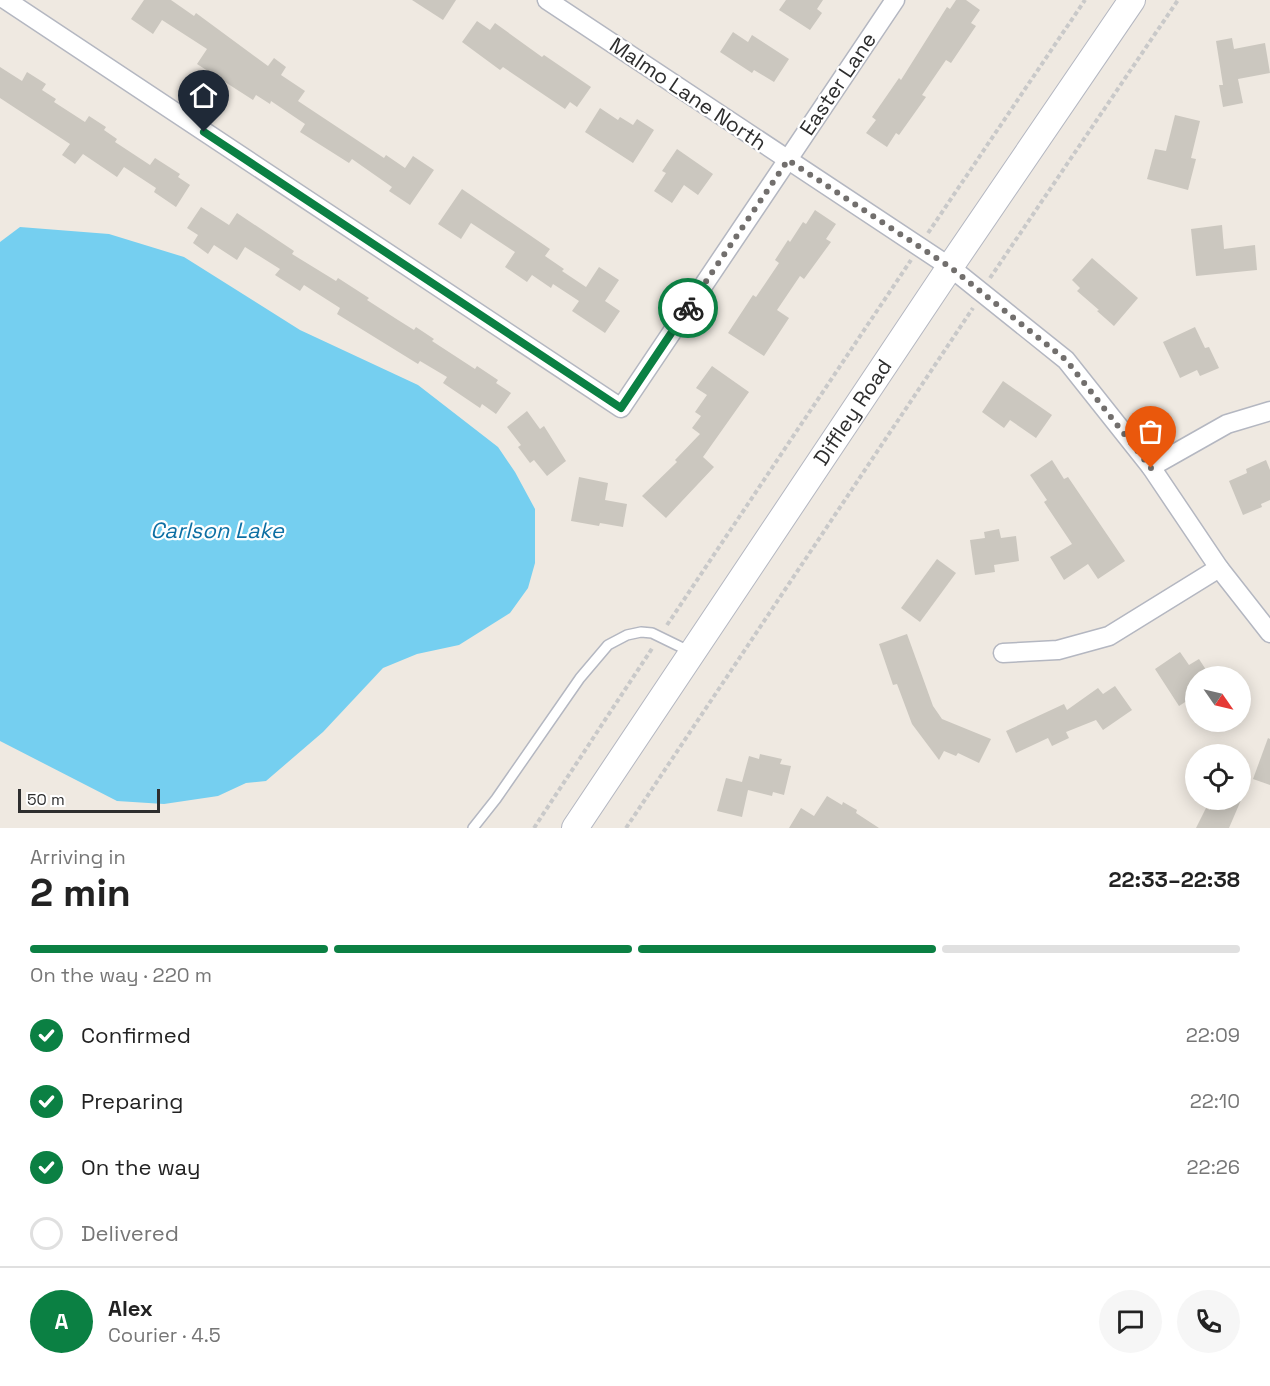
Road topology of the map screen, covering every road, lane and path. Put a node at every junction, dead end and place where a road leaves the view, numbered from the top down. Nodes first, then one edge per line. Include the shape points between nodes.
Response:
1 (6, 0) edge
2 (895, 0) edge
3 (1085, 0) edge
4 (1132, 0) edge
5 (1178, 0) edge
6 (553, 2) edge
7 (788, 160) junction
8 (919, 247) junction
9 (950, 267) junction
10 (981, 292) junction
11 (1270, 411) edge
12 (1151, 468) junction
13 (1219, 568) junction
14 (1270, 633) edge
15 (660, 636) junction
16 (692, 652) junction
17 (1003, 653) dead end
18 (473, 828) edge
19 (534, 828) edge
20 (575, 828) edge
21 (626, 828) edge

1 - 7 street, Easter Lane via 621,408
2 - 7 street, Easter Lane
3 - 8 path
4 - 9 main road, Diffley Road
5 - 10 path
6 - 7 street, Malmo Lane North
7 - 8 street, Malmo Lane North
8 - 9 street, Malmo Lane North
8 - 15 path
9 - 10 street, Malmo Lane North
9 - 16 main road, Diffley Road
10 - 12 street, Malmo Lane North via 1066,360
10 - 21 path
11 - 12 street via 1227,423
12 - 13 street, Malmo Lane North
13 - 14 street, Malmo Lane North
13 - 17 street via 1109,636 1058,650
15 - 16 lane
15 - 18 lane via 641,632 608,645
15 - 19 path
16 - 20 main road, Diffley Road

